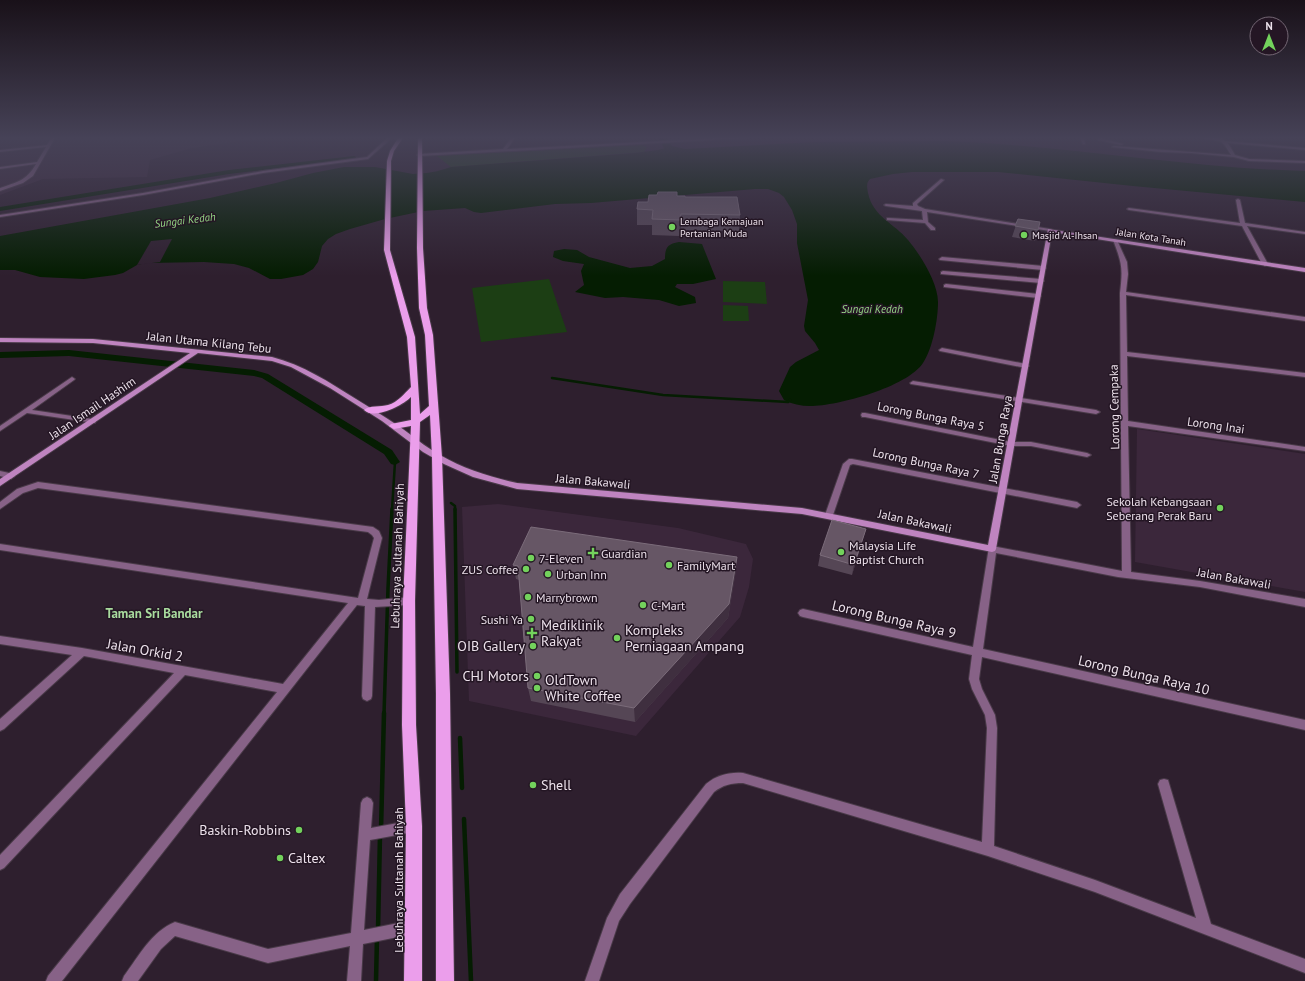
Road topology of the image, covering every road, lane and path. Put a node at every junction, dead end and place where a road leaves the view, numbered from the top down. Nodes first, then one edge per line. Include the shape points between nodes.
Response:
1 (16, 184) edge
2 (194, 184) edge
3 (389, 184) edge
4 (420, 184) edge
5 (938, 184) edge
6 (0, 190) edge
7 (1238, 200) dead end
8 (886, 205) dead end
9 (918, 208) junction
10 (924, 210) junction
11 (1129, 210) dead end
12 (0, 216) edge
13 (889, 219) dead end
14 (926, 222) junction
15 (1243, 224) junction
16 (933, 229) dead end
17 (1050, 230) junction
18 (1305, 232) edge
19 (1115, 240) junction
20 (942, 259) dead end
21 (1265, 264) junction
22 (1044, 268) junction
23 (1305, 270) edge
24 (943, 273) dead end
25 (1041, 281) junction
26 (946, 286) dead end
27 (1123, 293) junction
28 (1038, 296) junction
29 (1305, 319) edge
30 (0, 340) edge
31 (942, 350) dead end
32 (197, 351) junction
33 (1124, 354) junction
34 (1026, 366) junction
35 (1305, 375) edge
36 (72, 379) dead end
37 (913, 383) dead end
38 (415, 387) junction
39 (1020, 400) junction
40 (434, 406) junction
41 (368, 410) junction
42 (25, 411) junction
43 (1096, 412) dead end
44 (865, 415) dead end
45 (92, 421) junction
46 (415, 422) junction
47 (1125, 423) junction
48 (394, 426) junction
49 (0, 429) edge
50 (416, 443) junction
51 (1012, 444) junction
52 (1305, 449) edge
53 (1087, 455) dead end
54 (437, 457) junction
55 (0, 473) edge
56 (11, 476) junction
57 (0, 483) edge
58 (1003, 492) junction
59 (1077, 505) dead end
60 (0, 506) edge
61 (829, 515) junction
62 (0, 547) edge
63 (992, 549) junction
64 (1127, 575) junction
65 (403, 602) junction
66 (366, 603) junction
67 (1305, 603) edge
68 (803, 614) dead end
69 (0, 640) edge
70 (82, 652) junction
71 (978, 652) junction
72 (182, 671) junction
73 (286, 689) junction
74 (367, 696) dead end
75 (1305, 725) edge
76 (0, 726) edge
77 (1164, 784) dead end
78 (367, 803) dead end
79 (414, 826) junction
80 (369, 834) junction
81 (988, 850) junction
82 (0, 864) edge
83 (413, 928) junction
84 (1206, 928) junction
85 (363, 937) junction
86 (1305, 966) edge
87 (53, 981) edge
88 (129, 981) edge
89 (354, 981) edge
90 (413, 981) edge
91 (445, 981) edge
92 (592, 981) edge

1 - 6 street
2 - 12 street
3 - 38 main road, Lebuhraya Sultanah Bahiyah via 387,250 411,337
4 - 40 main road via 423,308 429,335
5 - 9 street via 915,204
7 - 15 street
8 - 9 street, Jalan Kota Tanah
9 - 10 street, Jalan Kota Tanah
10 - 14 street
10 - 17 street, Jalan Kota Tanah
11 - 15 street
13 - 14 street
14 - 16 street
15 - 18 street
15 - 21 street
17 - 19 street, Jalan Kota Tanah
17 - 22 street, Jalan Bunga Raya
19 - 21 street, Jalan Kota Tanah
19 - 27 street, Lorong Cempaka via 1124,262
20 - 22 street
21 - 23 street, Jalan Kota Tanah
22 - 25 street, Jalan Bunga Raya
24 - 25 street
25 - 28 street, Jalan Bunga Raya
26 - 28 street
27 - 29 street
27 - 33 street, Lorong Cempaka
28 - 34 street, Jalan Bunga Raya
30 - 32 street, Jalan Utama Kilang Tebu via 93,341
31 - 34 street
32 - 41 street, Jalan Utama Kilang Tebu via 257,357 286,363 301,369
32 - 45 street, Jalan Ismail Hashim
33 - 35 street
33 - 47 street, Lorong Cempaka
34 - 39 street, Jalan Bunga Raya
36 - 42 street
37 - 39 street
38 - 41 main road via 400,404 382,410
38 - 46 main road, Lebuhraya Sultanah Bahiyah
39 - 43 street
39 - 51 street, Jalan Bunga Raya
40 - 46 main road
40 - 54 main road
41 - 48 street, Jalan Utama Kilang Tebu
42 - 45 street
42 - 49 street
44 - 51 street, Lorong Bunga Raya 5
45 - 56 street, Jalan Ismail Hashim
46 - 48 main road
46 - 50 main road, Lebuhraya Sultanah Bahiyah
47 - 52 street, Lorong Inai
47 - 64 street, Lorong Cempaka
48 - 50 street, Jalan Utama Kilang Tebu
50 - 54 street, Jalan Utama Kilang Tebu
50 - 65 main road, Lebuhraya Sultanah Bahiyah
51 - 53 street, Lorong Bunga Raya 5 via 1031,444
51 - 58 street, Jalan Bunga Raya
54 - 61 street, Jalan Bakawali via 477,476 517,486 777,508
54 - 91 main road via 443,694
55 - 56 street
56 - 57 street, Jalan Ismail Hashim
58 - 59 street, Lorong Bunga Raya 7
58 - 61 street, Lorong Bunga Raya 7 via 852,461 847,464
58 - 63 street, Jalan Bunga Raya
60 - 66 street via 20,491 38,485 370,529 378,538
61 - 63 street, Jalan Bakawali
62 - 66 street
63 - 64 street, Jalan Bakawali
63 - 71 street, Jalan Bunga Raya
64 - 67 street, Jalan Bakawali via 1200,584
65 - 66 street
65 - 79 main road, Lebuhraya Sultanah Bahiyah
66 - 73 street
66 - 74 street
68 - 71 street, Lorong Bunga Raya 9
69 - 70 street, Jalan Orkid 2
70 - 72 street, Jalan Orkid 2
70 - 76 street
71 - 75 street, Lorong Bunga Raya 10
71 - 81 street, Jalan Bunga Raya via 975,684 990,715 992,728
72 - 73 street, Jalan Orkid 2
72 - 82 street
73 - 87 street
77 - 84 street
78 - 80 street
79 - 80 street
79 - 83 main road, Lebuhraya Sultanah Bahiyah
80 - 85 street
81 - 84 street via 1095,886
81 - 92 street via 743,778 730,777 710,788 625,899 614,918
83 - 85 street
83 - 90 main road, Lebuhraya Sultanah Bahiyah
84 - 86 street
85 - 88 street via 268,956 175,929 168,931 159,941
85 - 89 street

